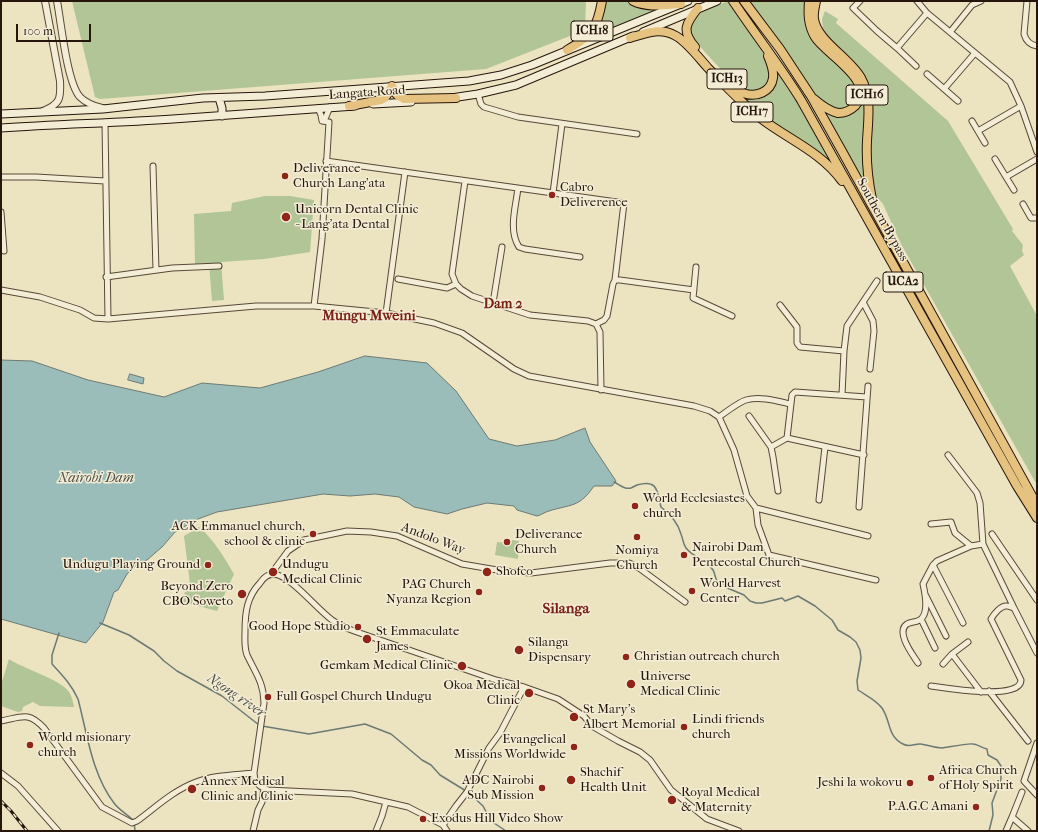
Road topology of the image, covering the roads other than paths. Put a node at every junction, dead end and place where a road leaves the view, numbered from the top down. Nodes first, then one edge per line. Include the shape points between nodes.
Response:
1 (45, 1) edge
2 (57, 1) edge
3 (602, 1) edge
4 (633, 1) edge
5 (732, 1) edge
6 (744, 1) edge
7 (809, 1) edge
8 (816, 1) edge
9 (860, 1) edge
10 (917, 1) edge
11 (981, 1) edge
12 (1027, 1) edge
13 (715, 2) edge
14 (685, 3) edge
15 (971, 3) edge
16 (698, 8) junction
17 (927, 12) junction
18 (951, 31) junction
19 (630, 38) junction
20 (1037, 46) edge
21 (765, 48) junction
22 (898, 48) junction
23 (567, 50) junction
24 (975, 53) junction
25 (916, 66) dead end
26 (927, 74) dead end
27 (392, 86) junction
28 (944, 89) junction
29 (478, 94) junction
30 (811, 96) junction
31 (219, 98) junction
32 (456, 98) junction
33 (958, 101) dead end
34 (349, 106) junction
35 (1021, 106) junction
36 (330, 107) junction
37 (318, 108) junction
38 (103, 109) junction
39 (41, 112) junction
40 (1, 114) edge
41 (222, 116) junction
42 (972, 120) dead end
43 (329, 122) junction
44 (105, 123) junction
45 (562, 124) junction
46 (1, 128) edge
47 (978, 130) junction
48 (637, 134) dead end
49 (985, 143) dead end
50 (1037, 152) edge
51 (995, 159) dead end
52 (1037, 159) edge
53 (326, 162) junction
54 (153, 166) dead end
55 (405, 172) junction
56 (1, 177) edge
57 (1006, 177) junction
58 (105, 181) junction
59 (465, 181) junction
60 (518, 188) junction
61 (1014, 190) dead end
62 (553, 192) junction
63 (1023, 204) dead end
64 (874, 208) junction
65 (1, 212) edge
66 (866, 216) junction
67 (1037, 218) edge
68 (502, 247) dead end
69 (4, 251) dead end
70 (580, 257) dead end
71 (219, 266) dead end
72 (696, 267) dead end
73 (156, 270) junction
74 (106, 277) junction
75 (398, 279) dead end
76 (615, 280) junction
77 (877, 282) dead end
78 (456, 284) junction
79 (1, 290) edge
80 (694, 290) junction
81 (863, 302) junction
82 (493, 303) junction
83 (780, 305) dead end
84 (314, 306) junction
85 (386, 313) junction
86 (732, 316) dead end
87 (108, 319) junction
88 (596, 324) junction
89 (844, 351) junction
90 (870, 369) dead end
91 (868, 386) dead end
92 (601, 390) junction
93 (842, 394) junction
94 (867, 397) junction
95 (790, 404) junction
96 (749, 416) dead end
97 (719, 417) junction
98 (787, 438) junction
99 (771, 447) junction
100 (825, 447) junction
101 (864, 455) junction
102 (948, 455) dead end
103 (778, 491) dead end
104 (819, 500) dead end
105 (1037, 505) edge
106 (756, 508) junction
107 (859, 508) dead end
108 (1037, 518) edge
109 (931, 524) dead end
110 (992, 534) dead end
111 (868, 536) dead end
112 (983, 544) junction
113 (972, 546) junction
114 (934, 565) junction
115 (271, 574) junction
116 (876, 580) dead end
117 (926, 595) junction
118 (1037, 600) edge
119 (685, 602) dead end
120 (1014, 608) junction
121 (921, 619) junction
122 (963, 623) dead end
123 (946, 636) dead end
124 (968, 642) dead end
125 (935, 648) dead end
126 (1037, 652) edge
127 (952, 654) junction
128 (918, 663) dead end
129 (942, 664) dead end
130 (931, 686) dead end
131 (524, 687) junction
132 (989, 691) junction
133 (980, 692) junction
134 (1, 721) edge
135 (1028, 740) dead end
136 (1037, 743) edge
137 (1, 773) edge
138 (254, 773) junction
139 (264, 788) junction
140 (1022, 792) dead end
141 (1037, 795) edge
142 (386, 802) junction
143 (1012, 816) junction
144 (443, 825) junction
145 (733, 830) edge
146 (58, 831) edge
147 (253, 831) edge
148 (376, 831) edge
149 (447, 831) edge
150 (739, 831) edge
151 (1006, 831) edge
152 (1028, 831) edge

1 - 39 street via 60,81 60,95 58,102
2 - 38 street via 70,78 75,90 84,101
3 - 23 main road, ICH18 via 598,20 590,34
4 - 14 main road via 652,6
5 - 21 main road, Southern Bypass / UCA2
6 - 30 main road, Southern Bypass / UCA2
7 - 30 main road via 808,19 814,36 853,74 858,82 860,95 853,108 843,113 831,111
8 - 64 main road, ICH16 via 814,19 817,28 823,38 854,68 866,90 869,113 867,169
9 - 22 street via 853,8
10 - 17 street
11 - 15 street
12 - 20 street via 1025,39
13 - 16 main road, Langata Road
14 - 23 main road, Langata Road
15 - 18 street
16 - 19 main road, Langata Road
16 - 21 main road, ICH13 via 687,24 688,37 736,89 743,93 760,94 770,86 773,73
17 - 18 street
17 - 22 street
18 - 24 street
19 - 29 main road, Langata Road via 516,84
19 - 66 main road, ICH17 via 659,31 681,39 752,111 831,167
21 - 66 main road, Southern Bypass / UCA2 via 786,75
22 - 25 street
23 - 27 main road, Langata Road via 501,75 469,81
24 - 28 street
24 - 35 street via 1010,82
26 - 28 street
27 - 31 main road, Langata Road
27 - 32 main road via 397,95 404,99
27 - 34 main road via 381,100
28 - 33 street
29 - 32 main road, Langata Road
29 - 45 street via 481,104 487,108 518,117
30 - 64 main road, Southern Bypass / UCA2
31 - 38 main road, Langata Road
31 - 41 main road
32 - 34 main road, Langata Road
34 - 36 main road, Langata Road
35 - 47 street
35 - 50 street
36 - 37 main road, Langata Road
36 - 43 street via 324,121
37 - 41 main road, Langata Road
37 - 43 street via 322,121
38 - 39 main road, Langata Road
39 - 40 main road, Langata Road
41 - 44 main road, Langata Road
42 - 47 street
43 - 53 street
44 - 46 main road, Langata Road
44 - 58 street
45 - 48 street
45 - 62 street
47 - 49 street
51 - 57 street
52 - 57 street
53 - 55 street
53 - 84 street via 322,239
54 - 73 street
55 - 59 street
55 - 85 street
56 - 58 street
57 - 61 street
58 - 74 street
59 - 60 street
59 - 78 street via 452,274
60 - 62 street
60 - 70 street via 514,227 519,247
62 - 76 street via 624,203
63 - 67 street via 1031,218
64 - 105 main road, Southern Bypass / UCA2
65 - 69 street
66 - 108 main road, Southern Bypass / UCA2
68 - 82 street
71 - 73 street
72 - 80 street
73 - 74 street
74 - 87 street
75 - 78 street via 446,288
76 - 80 street
76 - 88 street via 607,316
77 - 81 street
78 - 82 street via 472,296
79 - 87 street via 40,297 80,310 94,318
80 - 86 street via 695,300
81 - 89 street via 847,326
81 - 90 street via 874,331
82 - 88 street via 530,314
83 - 89 street via 798,327 797,343 800,347
84 - 85 street
84 - 87 street via 256,306
85 - 92 street via 434,323 462,333 514,369 529,376
88 - 92 street via 600,332
89 - 93 street
91 - 94 street
92 - 97 street via 694,406
93 - 94 street
93 - 95 street via 797,391 792,395
94 - 101 street
95 - 97 street via 744,400
95 - 98 street
96 - 99 street
97 - 106 street via 734,450 747,496
98 - 99 street
98 - 100 street
99 - 103 street
100 - 101 street
100 - 104 street
101 - 107 street
102 - 112 street via 977,493
106 - 111 street
106 - 116 street via 758,525 769,555
109 - 113 street via 951,522 955,533
110 - 118 street
112 - 113 street
112 - 120 street
113 - 114 street
114 - 117 street via 923,584
114 - 122 street
115 - 119 street, Andolo Way via 288,551 304,540 347,531 371,532 398,536 462,564 503,571 531,573 629,563
115 - 131 street via 285,579 332,620 354,631 496,680
115 - 138 street, Andolo Way via 254,590 245,615 246,650 264,694
117 - 121 street via 925,611
117 - 123 street
120 - 126 street
120 - 132 street via 1004,606 991,619 1021,684 1015,689
121 - 125 street
121 - 128 street via 907,624 903,634
124 - 127 street
127 - 129 street
127 - 133 street
130 - 133 street
131 - 144 street via 500,733 488,748 468,792
131 - 145 street via 558,699 592,726 640,752 650,760 671,790 707,819
132 - 133 street
132 - 135 street
134 - 138 street via 26,717 36,720 102,807 135,822 178,791 196,782 218,776
136 - 141 street via 1024,781
137 - 146 street via 18,786
138 - 139 street via 254,781
139 - 142 street via 277,791 352,794
139 - 147 street
140 - 143 street
142 - 144 street via 408,807
142 - 148 street
143 - 151 street
143 - 152 street
144 - 149 street
145 - 150 street

